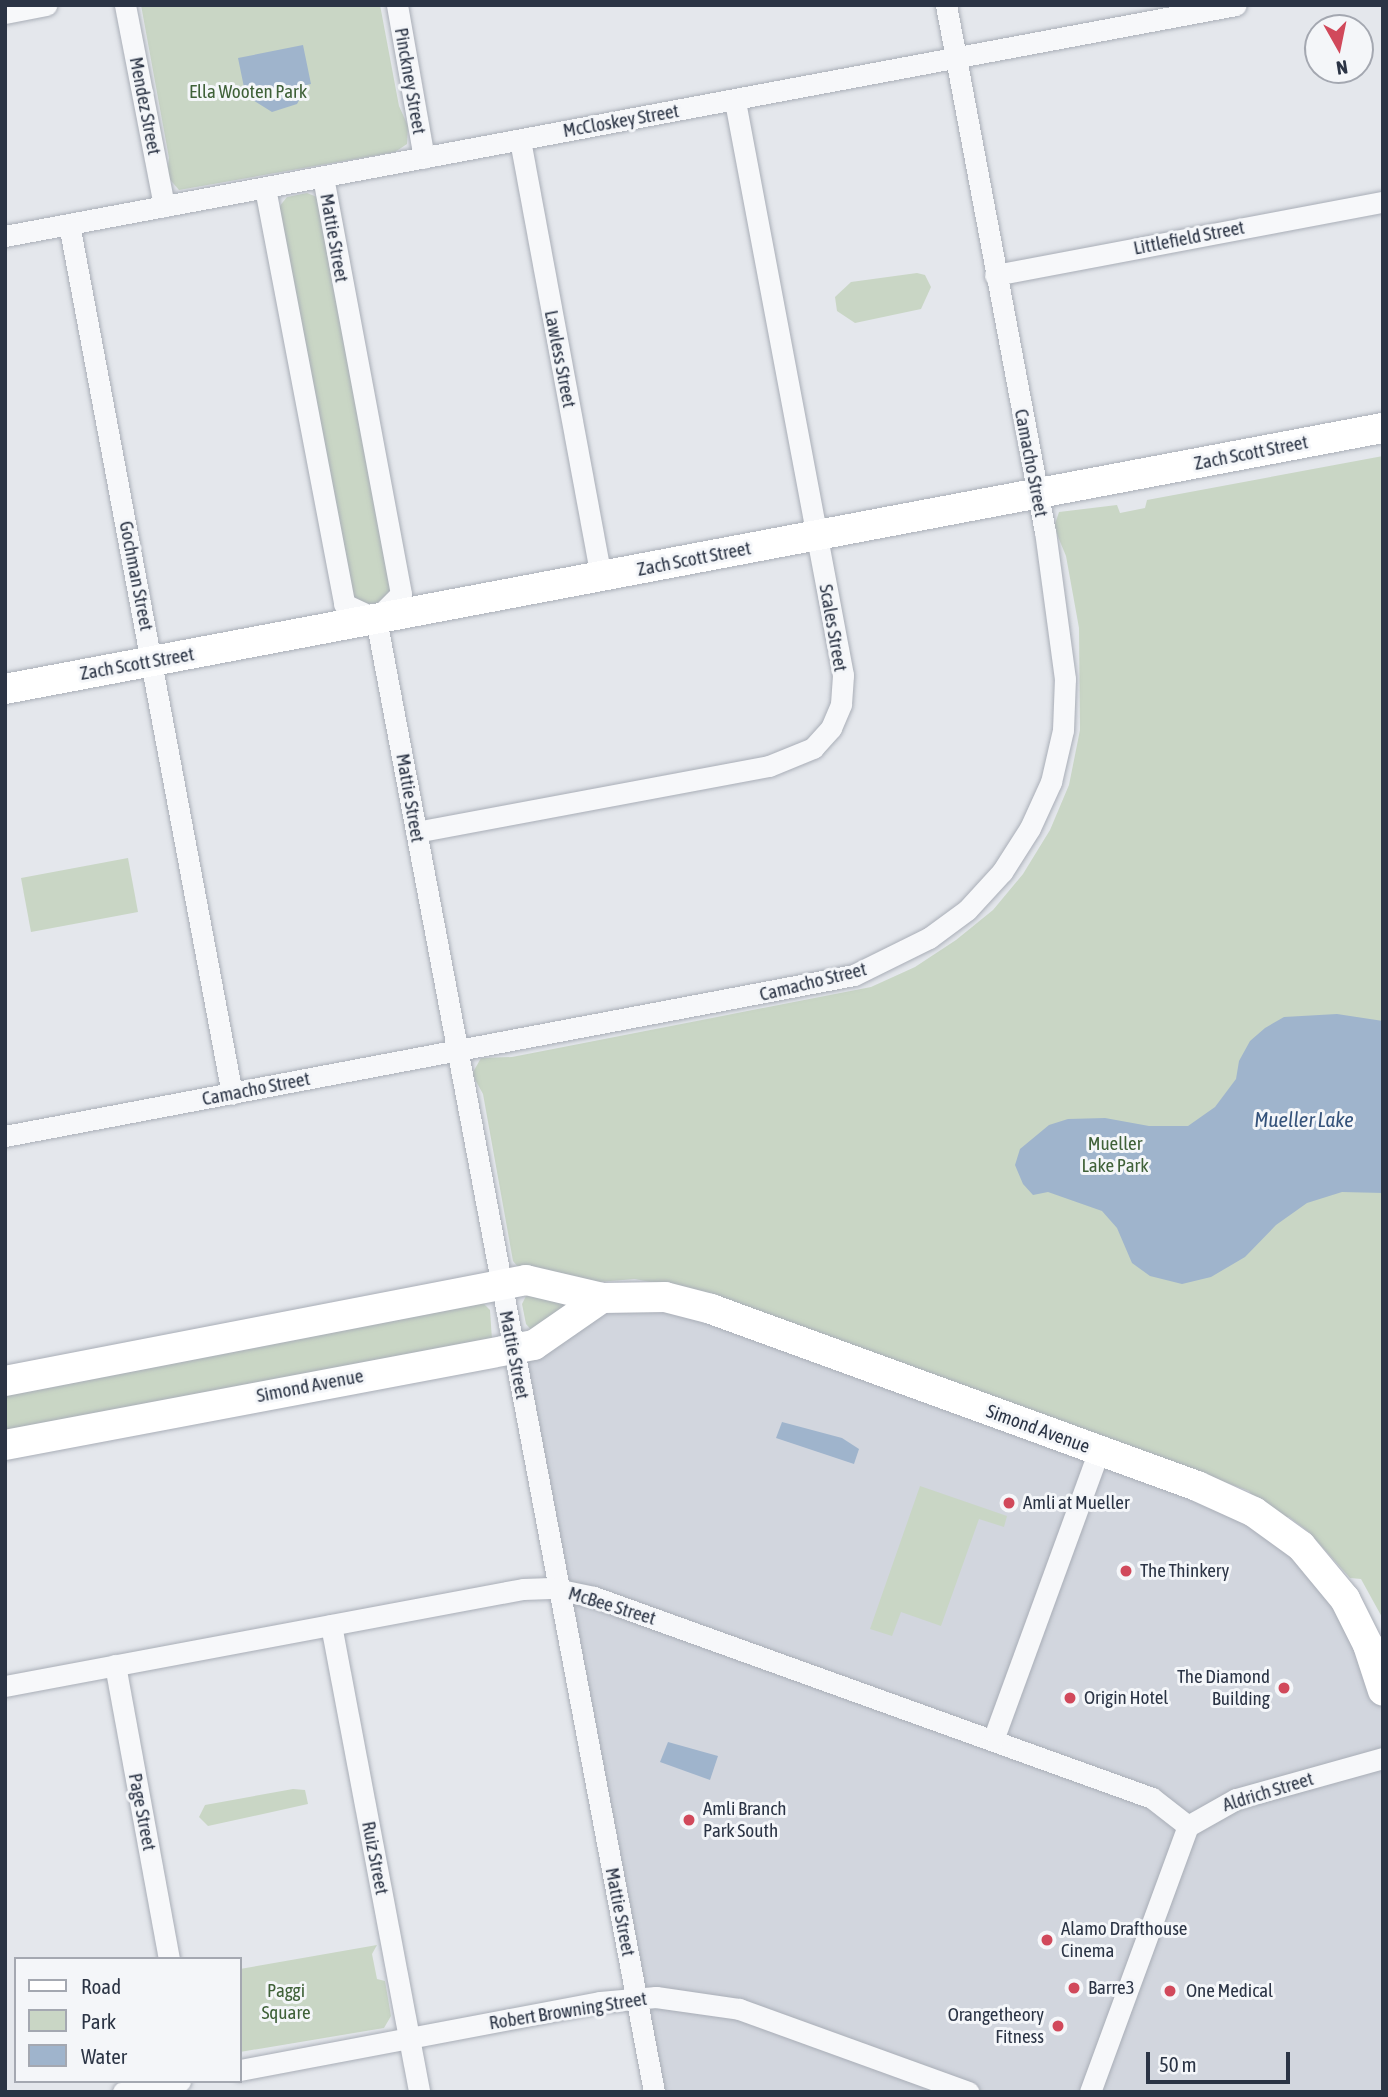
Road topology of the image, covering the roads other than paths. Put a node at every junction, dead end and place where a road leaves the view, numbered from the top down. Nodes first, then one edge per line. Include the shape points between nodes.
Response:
1 (46, 5) edge
2 (125, 5) edge
3 (397, 5) edge
4 (946, 5) edge
5 (1236, 5) edge
6 (5, 13) edge
7 (956, 58) junction
8 (735, 101) junction
9 (520, 140) junction
10 (424, 158) junction
11 (323, 177) junction
12 (265, 188) junction
13 (1383, 202) edge
14 (164, 206) junction
15 (69, 224) junction
16 (5, 236) edge
17 (995, 275) junction
18 (1383, 428) edge
19 (1037, 496) junction
20 (818, 536) junction
21 (601, 577) junction
22 (376, 619) junction
23 (152, 661) junction
24 (5, 689) edge
25 (416, 832) junction
26 (457, 1051) junction
27 (232, 1094) junction
28 (6, 1129) edge
29 (500, 1286) junction
30 (602, 1298) junction
31 (513, 1349) junction
32 (5, 1381) edge
33 (5, 1445) edge
34 (1099, 1451) junction
35 (559, 1589) junction
36 (331, 1625) junction
37 (115, 1665) junction
38 (5, 1686) edge
39 (1383, 1691) edge
40 (993, 1740) junction
41 (1383, 1758) edge
42 (1188, 1826) junction
43 (169, 1957) edge
44 (636, 1997) junction
45 (409, 2039) junction
46 (242, 2070) edge
47 (170, 2083) edge
48 (123, 2092) edge
49 (419, 2092) edge
50 (653, 2092) edge
51 (968, 2092) edge
52 (1090, 2092) edge

1 - 6 street
2 - 14 street, Mendez Street
3 - 10 street, Pinckney Street
4 - 7 street, Camacho Street
5 - 7 street, McCloskey Street
7 - 8 street, McCloskey Street
7 - 17 street, Camacho Street
8 - 9 street, McCloskey Street
8 - 20 street, Scales Street
9 - 10 street, McCloskey Street
9 - 21 street, Lawless Street
10 - 11 street, McCloskey Street
11 - 12 street, McCloskey Street
11 - 22 street, Mattie Street via 401,594
12 - 14 street, McCloskey Street
12 - 22 street via 344,604
13 - 17 street, Littlefield Street
14 - 15 street, McCloskey Street
15 - 16 street, McCloskey Street
15 - 23 street, Gochman Street
17 - 19 street, Camacho Street
18 - 19 street, Zach Scott Street
19 - 20 street, Zach Scott Street
19 - 26 street, Camacho Street via 1061,630 1063,730 1052,782 1030,828 1002,872 967,910 889,961 854,975
20 - 21 street, Zach Scott Street
20 - 25 street, Scales Street via 842,675 841,704 831,727 813,748 769,766
21 - 22 street, Zach Scott Street
22 - 23 street, Zach Scott Street
22 - 25 street, Mattie Street
23 - 24 street, Zach Scott Street
23 - 27 street, Gochman Street
25 - 26 street, Mattie Street
26 - 27 street, Camacho Street
26 - 29 street, Mattie Street
27 - 28 street, Camacho Street
29 - 30 street, Simond Avenue via 533,1281
29 - 31 street, Mattie Street
29 - 32 street, Simond Avenue
30 - 31 street, Simond Avenue via 544,1341
30 - 34 street, Simond Avenue via 665,1297 710,1309
31 - 33 street, Simond Avenue
31 - 35 street, Mattie Street
34 - 39 street, Simond Avenue via 1254,1512 1301,1546 1358,1620
34 - 40 street
35 - 36 street, McBee Street via 523,1590
35 - 40 street, McBee Street via 594,1597
35 - 44 street, Mattie Street
36 - 37 street, McBee Street
36 - 45 street, Ruiz Street
37 - 38 street, McBee Street
37 - 43 street, Page Street
40 - 42 street, McBee Street via 1152,1798
41 - 42 street, Aldrich Street via 1236,1799
42 - 52 street
44 - 45 street, Robert Browning Street
44 - 50 street, Mattie Street
44 - 51 street, Robert Browning Street via 698,2000 739,2009
45 - 46 street, Robert Browning Street
45 - 49 street, Ruiz Street
47 - 48 street

